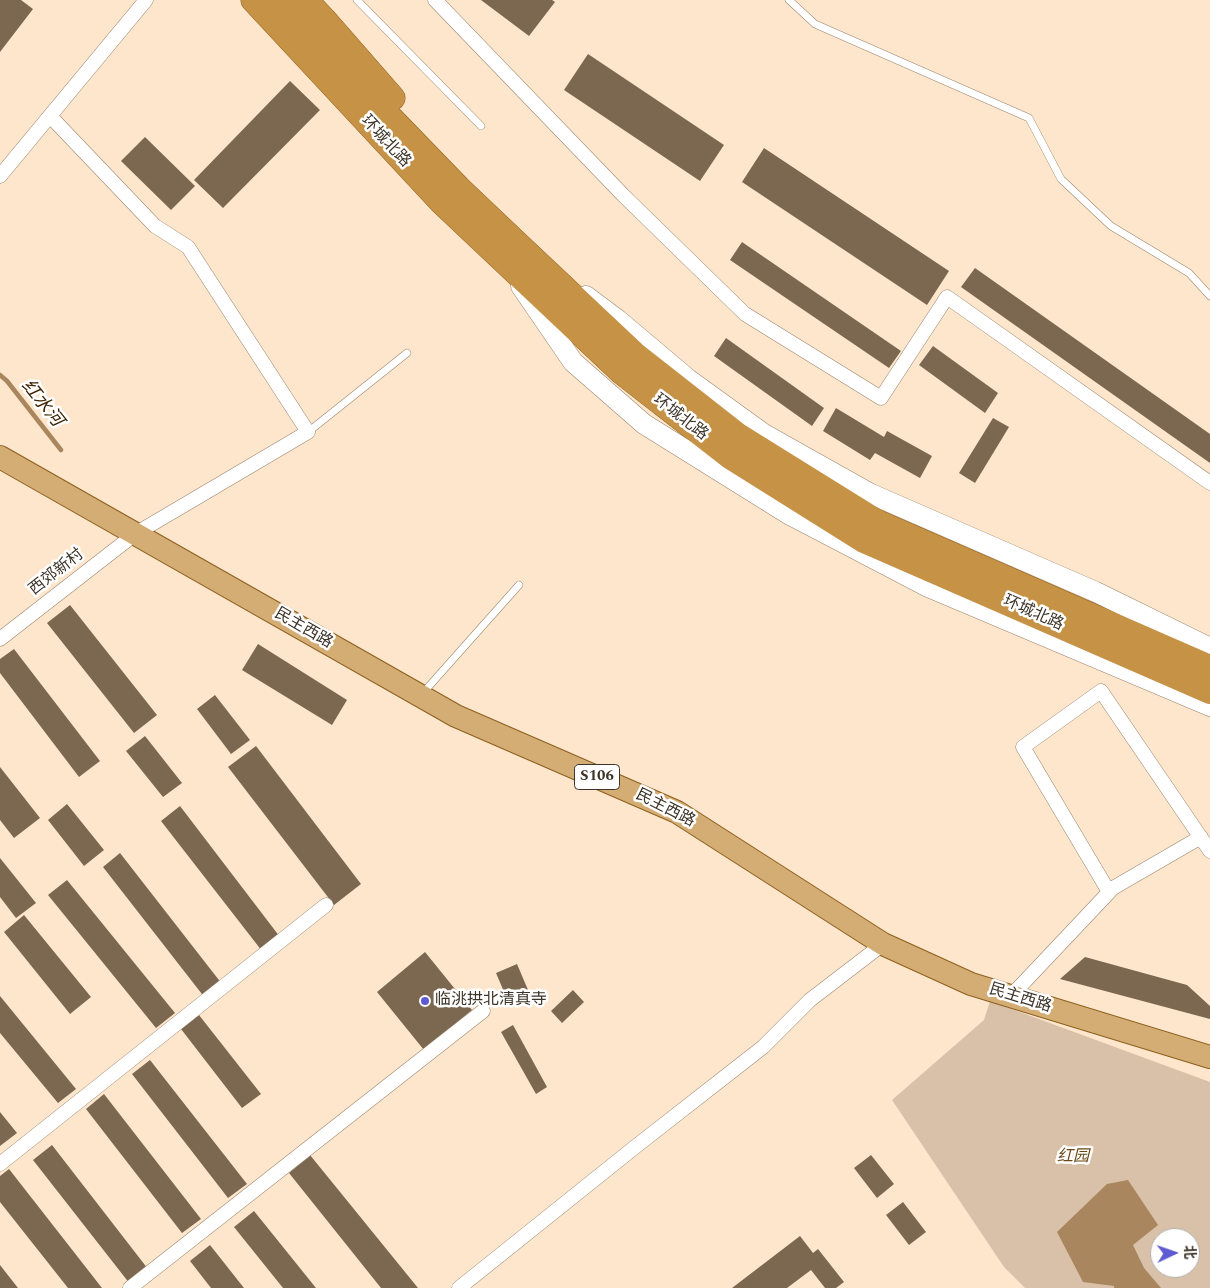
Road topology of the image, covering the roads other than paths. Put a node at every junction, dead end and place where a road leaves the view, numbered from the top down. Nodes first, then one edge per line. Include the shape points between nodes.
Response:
1 (146, 0) edge
2 (236, 0) edge
3 (253, 0) edge
4 (277, 0) edge
5 (306, 0) edge
6 (357, 0) edge
7 (434, 0) edge
8 (788, 0) edge
9 (50, 116) junction
10 (481, 126) dead end
11 (0, 176) edge
12 (459, 188) junction
13 (481, 240) junction
14 (511, 253) junction
15 (1210, 296) edge
16 (407, 353) dead end
17 (308, 432) junction
18 (0, 457) edge
19 (1210, 483) edge
20 (871, 531) junction
21 (135, 534) junction
22 (518, 586) dead end
23 (0, 640) edge
24 (1210, 648) edge
25 (1210, 667) edge
26 (1210, 692) edge
27 (420, 696) junction
28 (1210, 706) edge
29 (1201, 837) junction
30 (1210, 851) edge
31 (1110, 892) junction
32 (326, 905) dead end
33 (883, 944) junction
34 (1011, 996) junction
35 (483, 1011) dead end
36 (1210, 1057) edge
37 (0, 1164) edge
38 (130, 1288) edge
39 (459, 1288) edge

1 - 9 street
2 - 13 highway via 439,213
3 - 13 highway, 环城北路 via 442,204
4 - 12 highway, 环城北路
5 - 12 highway via 409,117
6 - 10 lane
7 - 19 street via 622,195 745,314 882,398 947,297
8 - 15 lane via 815,24 1029,118 1061,179 1111,226 1189,273
9 - 11 street
9 - 17 street via 155,226 188,247
12 - 14 highway, 环城北路
13 - 14 highway, 环城北路
14 - 20 highway, 环城北路 via 621,372 722,451
14 - 24 main road via 618,320 688,379 764,434 870,493 1096,592
14 - 28 main road via 573,362 644,424 790,515 926,586
16 - 17 lane
17 - 21 street, 西郊新村
18 - 21 main road, 民主西路 / S106
20 - 25 highway, 环城北路
20 - 26 highway, 环城北路
21 - 23 street, 西郊新村
21 - 27 main road, 民主西路 / S106
22 - 27 lane
27 - 33 main road, 民主西路 / S106 via 456,716 677,812
29 - 30 street
29 - 31 street
29 - 31 street via 1101,690 1023,747
31 - 34 street
32 - 37 street
33 - 34 main road, 民主西路 / S106 via 971,984
33 - 39 street via 810,1000 763,1047
34 - 36 main road, 民主西路 / S106
35 - 38 street

